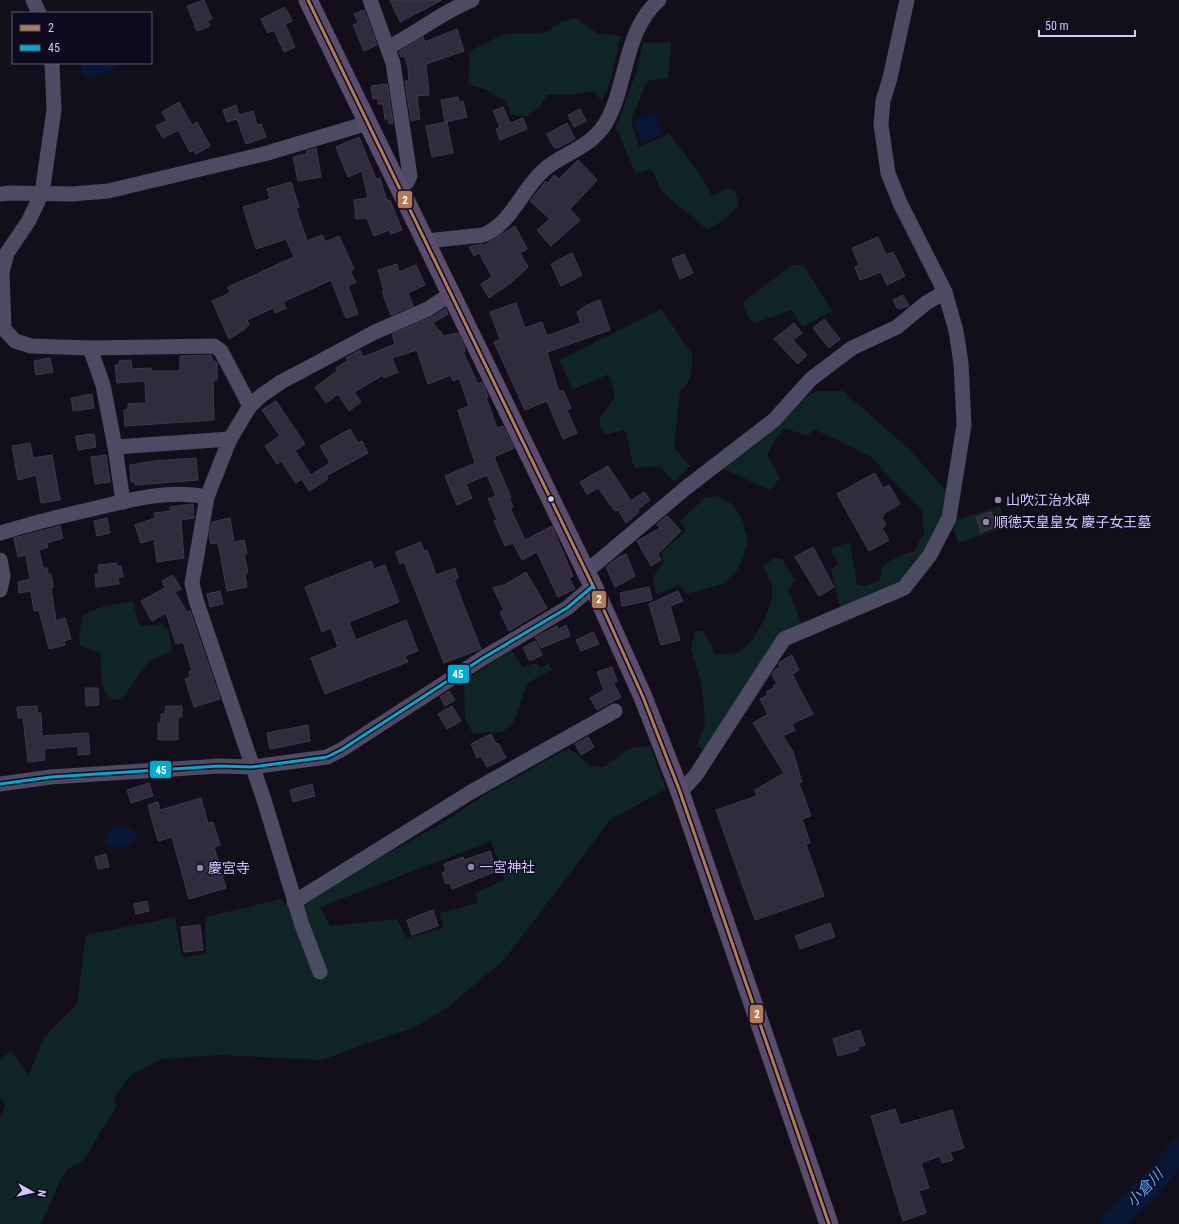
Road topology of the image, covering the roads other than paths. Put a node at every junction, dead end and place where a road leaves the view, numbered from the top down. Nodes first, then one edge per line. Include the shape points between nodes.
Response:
1 (33, 0) edge
2 (308, 0) edge
3 (370, 0) edge
4 (472, 0) edge
5 (659, 0) edge
6 (907, 0) edge
7 (39, 12) edge
8 (389, 47) junction
9 (52, 64) edge
10 (368, 123) junction
11 (400, 186) junction
12 (42, 193) junction
13 (0, 194) edge
14 (426, 241) junction
15 (945, 292) junction
16 (452, 293) junction
17 (90, 348) junction
18 (250, 406) junction
19 (230, 439) junction
20 (115, 447) junction
21 (207, 497) junction
22 (123, 502) junction
23 (0, 534) edge
24 (0, 560) edge
25 (590, 579) junction
26 (0, 590) edge
27 (615, 711) dead end
28 (252, 767) junction
29 (0, 784) edge
30 (679, 789) junction
31 (294, 902) junction
32 (320, 972) dead end
33 (829, 1224) edge

1 - 7 street
2 - 10 main road
3 - 8 street
4 - 8 street via 453,7 408,38
5 - 14 street via 640,24 613,106 593,138 545,169 502,223 490,232
6 - 15 street via 883,101 881,125 888,173 900,203
8 - 11 street via 394,63 410,176 407,182
9 - 12 street via 54,110
10 - 11 main road
10 - 12 street via 264,154 108,191
11 - 14 main road
12 - 13 street
12 - 17 street via 28,222 8,253 2,272 4,329 15,341 31,346
14 - 16 main road
15 - 25 street via 926,303 897,327 852,348 811,379 774,420 687,487
15 - 30 street via 962,363 964,425 949,518 930,555 904,588 784,639 696,775
16 - 18 street via 428,309 375,332 281,382
16 - 25 main road
17 - 18 street via 214,346 221,351
17 - 20 street via 103,385
18 - 19 street
19 - 20 street
19 - 21 street
20 - 22 street
21 - 22 street via 156,496
21 - 28 street via 192,583
22 - 23 street via 36,522
24 - 26 street via 3,568
25 - 28 street via 567,608 341,750 327,757
25 - 30 main road via 643,697
27 - 31 street via 471,792
28 - 29 street via 219,766 50,777
28 - 31 street
30 - 33 main road
31 - 32 street

